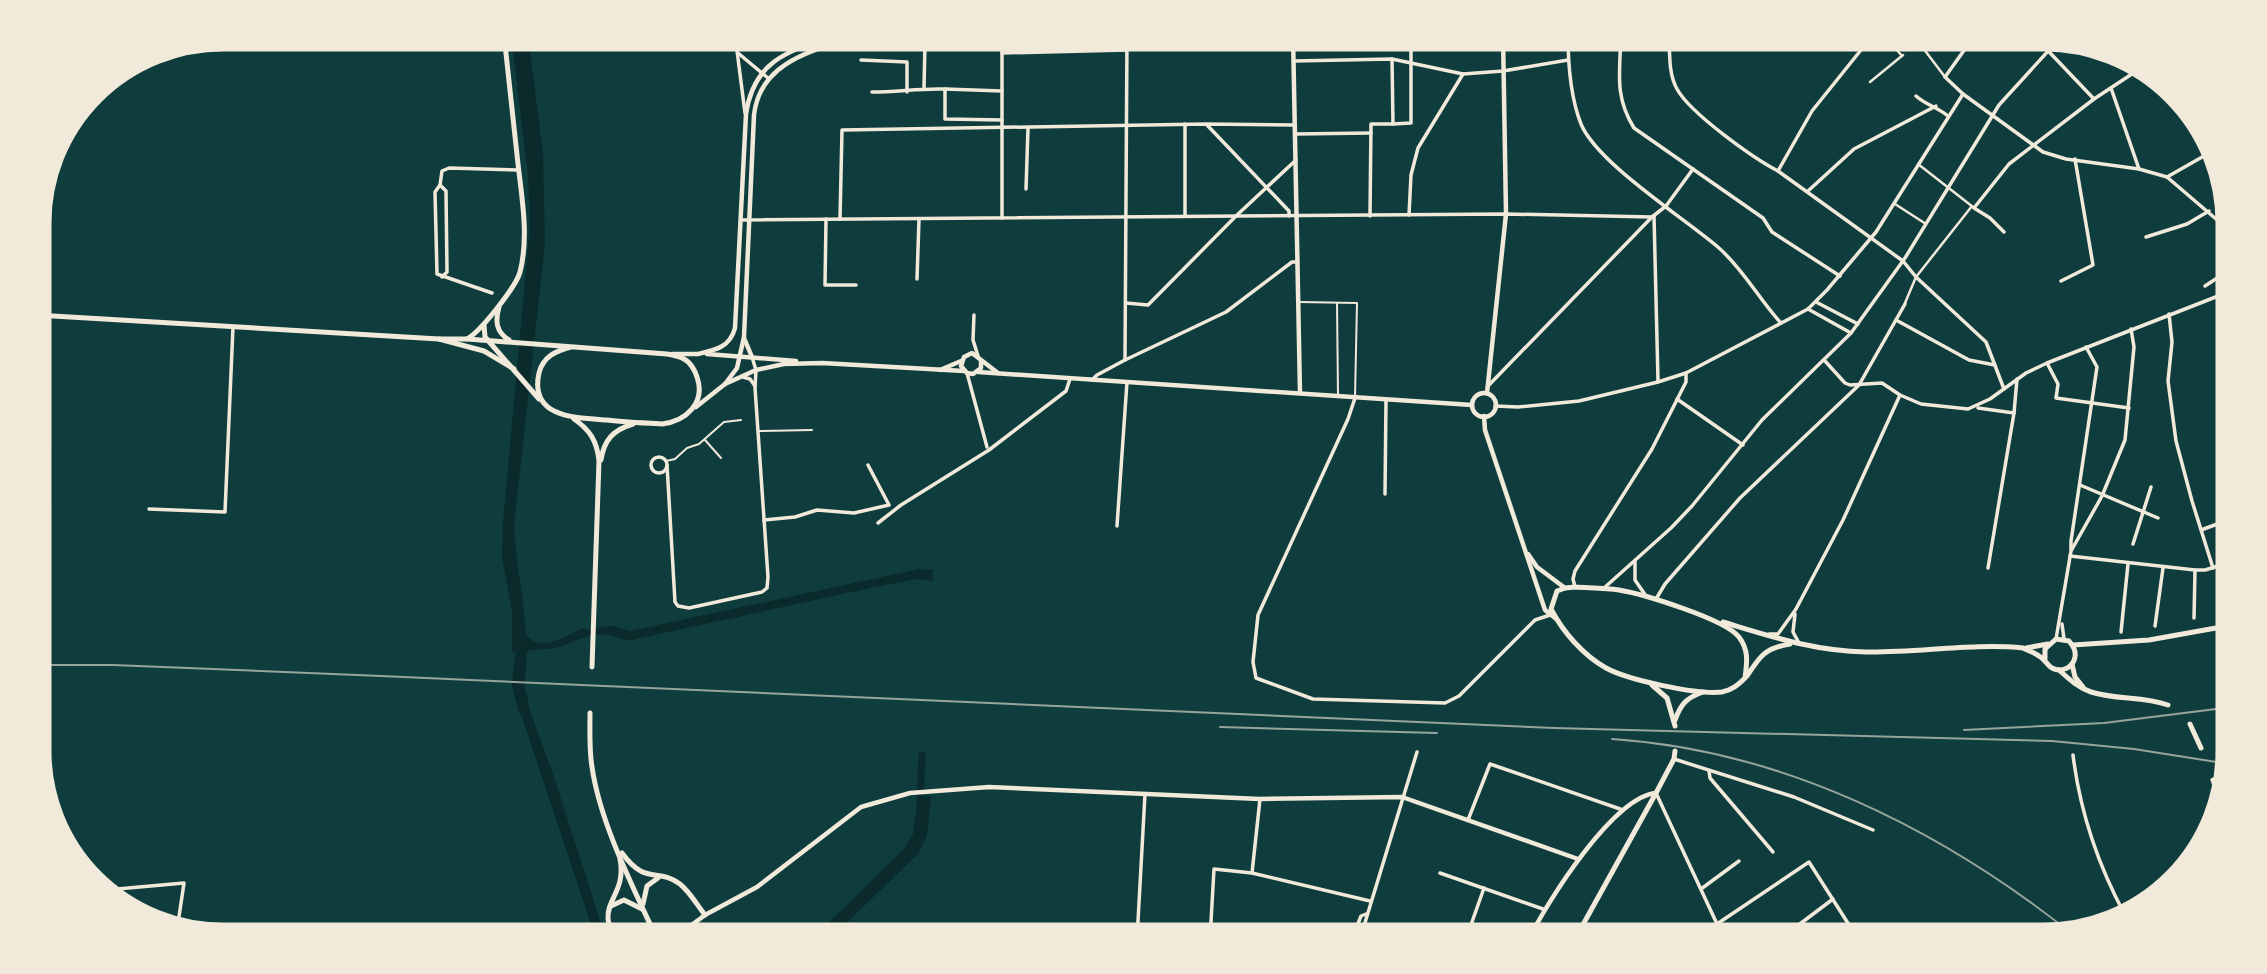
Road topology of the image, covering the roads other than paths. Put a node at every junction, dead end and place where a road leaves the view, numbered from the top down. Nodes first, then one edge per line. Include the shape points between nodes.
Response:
1 (1293, 47) edge
2 (1411, 47) edge
3 (1503, 47) edge
4 (1568, 47) edge
5 (1620, 47) edge
6 (1669, 47) edge
7 (1863, 47) edge
8 (1895, 47) edge
9 (1922, 47) edge
10 (1966, 47) edge
11 (2047, 47) edge
12 (505, 48) edge
13 (737, 48) edge
14 (801, 48) edge
15 (821, 48) edge
16 (925, 48) edge
17 (1002, 48) edge
18 (1127, 50) joint
19 (2050, 50) junction
20 (738, 53) junction
21 (1002, 53) junction
22 (1392, 59) junction
23 (861, 60) dead end
24 (1568, 60) junction
25 (1294, 61) junction
26 (1411, 62) junction
27 (1503, 71) junction
28 (762, 72) junction
29 (2134, 73) edge
30 (1463, 74) junction
31 (1945, 77) junction
32 (768, 78) junction
33 (1870, 82) dead end
34 (924, 88) junction
35 (945, 89) junction
36 (2111, 89) junction
37 (1002, 91) junction
38 (872, 92) dead end
39 (907, 92) junction
40 (1963, 94) junction
41 (1916, 96) dead end
42 (2094, 99) junction
43 (1936, 106) junction
44 (1993, 115) junction
45 (1948, 116) junction
46 (745, 118) junction
47 (1002, 120) junction
48 (1185, 124) junction
49 (1206, 124) junction
50 (1393, 124) junction
51 (1127, 125) junction
52 (1295, 125) junction
53 (1028, 127) junction
54 (1002, 128) junction
55 (1371, 133) junction
56 (1295, 134) junction
57 (2034, 146) junction
58 (2206, 155) edge
59 (2075, 159) junction
60 (1296, 160) junction
61 (1918, 164) junction
62 (1693, 169) junction
63 (2138, 169) junction
64 (519, 170) junction
65 (1779, 171) junction
66 (2167, 177) junction
67 (440, 185) junction
68 (1948, 186) junction
69 (1267, 187) junction
70 (1026, 189) dead end
71 (1807, 192) junction
72 (1895, 204) junction
73 (1666, 205) junction
74 (1973, 207) junction
75 (2209, 211) junction
76 (1506, 214) junction
77 (1409, 215) junction
78 (1185, 216) junction
79 (1236, 216) junction
80 (1289, 216) junction
81 (1297, 216) junction
82 (1370, 216) junction
83 (1653, 216) junction
84 (1127, 217) junction
85 (1002, 218) junction
86 (826, 219) junction
87 (840, 219) junction
88 (919, 219) junction
89 (741, 220) junction
90 (749, 220) junction
91 (2220, 221) edge
92 (1926, 224) junction
93 (2004, 232) dead end
94 (2146, 237) dead end
95 (1871, 239) junction
96 (1903, 261) junction
97 (1297, 262) junction
98 (1840, 276) junction
99 (2220, 276) edge
100 (442, 277) junction
101 (1916, 277) junction
102 (917, 279) dead end
103 (2061, 281) dead end
104 (856, 285) dead end
105 (2205, 286) dead end
106 (492, 293) dead end
107 (2220, 295) edge
108 (1299, 302) junction
109 (1337, 302) junction
110 (1816, 302) junction
111 (1126, 303) junction
112 (1905, 304) joint
113 (499, 306) junction
114 (1808, 309) junction
115 (2169, 314) junction
116 (974, 315) dead end
117 (48, 316) edge
118 (1895, 320) junction
119 (1780, 322) junction
120 (1858, 324) junction
121 (484, 325) junction
122 (233, 327) junction
123 (2130, 329) junction
124 (1851, 333) junction
125 (744, 337) junction
126 (467, 339) junction
127 (439, 340) junction
128 (973, 340) junction
129 (489, 341) junction
130 (512, 342) junction
131 (571, 347) junction
132 (2086, 347) junction
133 (667, 354) junction
134 (698, 354) junction
135 (740, 356) junction
136 (752, 357) junction
137 (964, 357) junction
138 (980, 358) junction
139 (1125, 360) junction
140 (1825, 361) junction
141 (811, 363) junction
142 (2047, 363) junction
143 (1995, 365) junction
144 (514, 369) junction
145 (756, 370) junction
146 (939, 370) junction
147 (966, 372) junction
148 (977, 372) junction
149 (1686, 373) junction
150 (1002, 374) junction
151 (740, 377) junction
152 (1070, 379) junction
153 (2017, 379) junction
154 (1092, 380) junction
155 (1127, 382) junction
156 (1658, 382) junction
157 (725, 384) junction
158 (971, 384) junction
159 (1858, 385) junction
160 (1488, 386) junction
161 (755, 388) junction
162 (2004, 389) junction
163 (1300, 393) junction
164 (1487, 393) junction
165 (1900, 395) junction
166 (1338, 396) junction
167 (1355, 398) junction
168 (1677, 399) junction
169 (1386, 400) junction
170 (542, 402) junction
171 (2091, 403) junction
172 (1472, 405) junction
173 (1495, 405) junction
174 (1976, 407) junction
175 (2129, 408) junction
176 (692, 410) junction
177 (2014, 413) junction
178 (1484, 416) junction
179 (571, 417) junction
180 (741, 420) dead end
181 (636, 423) junction
182 (812, 430) dead end
183 (758, 431) junction
184 (704, 439) junction
185 (1743, 444) junction
186 (987, 447) dead end
187 (721, 458) dead end
188 (666, 463) junction
189 (868, 465) dead end
190 (599, 470) junction
191 (657, 472) junction
192 (667, 484) junction
193 (2079, 485) junction
194 (2151, 487) dead end
195 (1385, 494) dead end
196 (2102, 496) junction
197 (149, 509) dead end
198 (2142, 513) junction
199 (2158, 518) dead end
200 (764, 520) junction
201 (878, 523) dead end
202 (2220, 523) edge
203 (1117, 526) dead end
204 (2201, 530) junction
205 (2133, 544) dead end
206 (1525, 550) junction
207 (2071, 554) junction
208 (1636, 560) junction
209 (2129, 564) junction
210 (2220, 566) edge
211 (1988, 568) dead end
212 (2163, 568) junction
213 (2213, 568) junction
214 (2196, 570) junction
215 (1575, 587) junction
216 (1565, 588) junction
217 (1604, 588) junction
218 (1647, 598) junction
219 (1655, 601) junction
220 (1796, 609) junction
221 (1553, 617) junction
222 (2194, 618) dead end
223 (1713, 620) junction
224 (2061, 621) junction
225 (2220, 625) edge
226 (2155, 626) dead end
227 (2121, 632) dead end
228 (1765, 634) junction
229 (2056, 639) junction
230 (2064, 639) junction
231 (1792, 643) junction
232 (2048, 644) junction
233 (1801, 645) junction
234 (2072, 645) junction
235 (2091, 645) junction
236 (2023, 649) junction
237 (2075, 656) junction
238 (2045, 659) junction
239 (2072, 664) junction
240 (592, 667) dead end
241 (2059, 670) junction
242 (1745, 678) junction
243 (1648, 683) junction
244 (2085, 690) junction
245 (1706, 691) junction
246 (2168, 705) dead end
247 (590, 713) dead end
248 (2190, 724) dead end
249 (2202, 748) dead end
250 (1675, 751) dead end
251 (1417, 752) dead end
252 (2073, 755) dead end
253 (1674, 759) junction
254 (1709, 771) junction
255 (2213, 780) dead end
256 (2216, 787) edge
257 (1656, 793) junction
258 (1145, 794) junction
259 (1402, 797) junction
260 (1260, 799) junction
261 (1623, 810) junction
262 (1468, 820) junction
263 (1873, 830) dead end
264 (617, 846) junction
265 (1773, 852) dead end
266 (1578, 859) junction
267 (1739, 861) dead end
268 (1252, 873) junction
269 (1440, 873) dead end
270 (661, 877) junction
271 (1484, 888) junction
272 (115, 889) edge
273 (1702, 889) junction
274 (1833, 899) junction
275 (1370, 901) junction
276 (611, 906) junction
277 (1543, 909) junction
278 (2122, 909) edge
279 (643, 910) junction
280 (1366, 914) junction
281 (705, 915) junction
282 (178, 921) edge
283 (1717, 924) junction
284 (1211, 926) edge
285 (1357, 926) edge
286 (1364, 926) edge
287 (1470, 926) edge
288 (1535, 926) edge
289 (1582, 926) edge
290 (1715, 926) edge
291 (1797, 926) edge
292 (1850, 926) edge
293 (611, 927) edge
294 (651, 927) edge
295 (689, 927) edge
296 (1138, 927) edge

1 - 25 street
2 - 26 street
3 - 27 street
4 - 24 street
5 - 62 street via 1623,111 1634,128
6 - 65 street via 1677,89 1696,110
7 - 65 street via 1812,111
8 - 33 street via 1903,55
9 - 31 street
10 - 31 street
11 - 19 street
12 - 64 main road
13 - 20 street
14 - 28 street
15 - 32 street via 784,63
16 - 34 street
17 - 21 street
18 - 21 street
18 - 51 street
19 - 42 street
19 - 44 street
20 - 28 street
20 - 46 street
21 - 37 street
22 - 25 street
22 - 26 street
22 - 50 street
23 - 39 street via 907,62
24 - 27 street
24 - 73 street via 1581,125 1590,139 1611,162
25 - 52 street
26 - 30 street
26 - 50 street via 1411,123
27 - 30 street
27 - 76 street
28 - 32 street
28 - 46 street
29 - 36 street
30 - 77 street via 1418,148
31 - 40 street
32 - 90 street via 754,115
34 - 35 street
34 - 39 street
35 - 37 street
35 - 47 street via 945,120
36 - 42 street
36 - 63 street
37 - 47 street
38 - 39 street
40 - 44 street
40 - 45 street
41 - 43 street via 1926,105
42 - 57 street
43 - 45 street
43 - 71 street via 1854,149
44 - 57 street
44 - 68 street
45 - 61 street
46 - 89 street
47 - 54 street
48 - 49 street
48 - 51 street
48 - 78 street
49 - 52 street
49 - 69 street
50 - 55 street via 1371,124
51 - 53 street
51 - 84 street
52 - 56 street
53 - 54 street
53 - 70 street
54 - 85 street
54 - 87 street via 842,130
55 - 56 street
55 - 82 street
56 - 60 street
57 - 59 street
57 - 74 street via 2009,164
58 - 66 street
59 - 63 street
59 - 103 street via 2093,265
60 - 69 street
60 - 81 street
61 - 68 street
61 - 72 street
62 - 73 street
62 - 98 street via 1763,218 1772,232
63 - 66 street
64 - 67 street via 449,168 442,171
64 - 113 main road via 522,264
65 - 71 street
66 - 75 street
67 - 100 street via 435,192 437,274
67 - 100 street via 446,191 447,272
68 - 74 street
68 - 92 street
69 - 79 street
69 - 80 street
71 - 95 street
72 - 92 street
72 - 95 street
73 - 83 street
73 - 119 street via 1721,250
74 - 93 street
74 - 101 street
75 - 91 street
75 - 94 street via 2187,224
76 - 77 street
76 - 83 street
76 - 160 street
77 - 82 street
78 - 79 street
78 - 84 street
79 - 80 street
79 - 111 street via 1148,305
80 - 81 street
81 - 82 street
81 - 97 street
83 - 156 street
83 - 160 street
84 - 85 street
84 - 111 street
85 - 88 street
86 - 87 street
86 - 90 street
86 - 104 street via 825,285
87 - 88 street
88 - 102 street
89 - 90 street
89 - 134 street via 736,328 723,346
90 - 125 street
92 - 96 street
95 - 96 street
95 - 98 street
96 - 101 street
96 - 120 street
97 - 108 street
97 - 139 street via 1226,312
98 - 110 street
99 - 105 street
100 - 106 street
101 - 112 street
101 - 143 street via 1986,342
107 - 115 street
108 - 109 lane
108 - 163 street
109 - 166 lane
109 - 167 lane via 1357,303
110 - 114 street
110 - 120 street
111 - 139 street
112 - 118 street
113 - 121 main road
113 - 130 main road via 497,327
114 - 119 street
114 - 124 street
115 - 123 street
115 - 204 street via 2168,382 2176,441
116 - 128 street
117 - 122 main road
118 - 143 street via 1969,360
118 - 159 street
119 - 149 street
120 - 124 street
121 - 126 main road
121 - 129 main road
122 - 127 main road
122 - 197 street via 225,512
123 - 132 street
123 - 175 street via 2134,347
124 - 140 street
125 - 135 street
125 - 136 street
126 - 127 main road
126 - 129 main road
127 - 144 main road via 484,351
128 - 137 street
128 - 138 street
129 - 130 main road
129 - 144 main road
130 - 131 main road
131 - 133 main road
131 - 170 main road via 554,352 542,364 538,387
132 - 142 street
132 - 171 street via 2097,368
133 - 134 street
133 - 176 main road via 683,358 694,371 699,389
134 - 135 street
135 - 136 street
135 - 157 street
136 - 141 street
136 - 145 street
137 - 138 street
137 - 146 street
137 - 147 street via 961,366
138 - 148 street
138 - 150 street
139 - 154 street
140 - 159 street via 1845,383
140 - 185 street
141 - 145 street
141 - 146 street
142 - 153 street
142 - 171 street via 2058,384 2056,398
143 - 162 street
144 - 170 main road
145 - 151 street
145 - 161 street
146 - 147 street
147 - 148 street
147 - 158 street
148 - 150 street
148 - 158 street
149 - 156 street
149 - 168 street
150 - 152 street
151 - 157 street
151 - 161 street via 750,379
152 - 154 street
152 - 201 street via 1066,391 989,450
153 - 162 street
153 - 177 street
154 - 155 street
155 - 163 street
155 - 203 street
156 - 173 street via 1578,401
157 - 176 street
158 - 186 street
159 - 165 street via 1882,383
159 - 219 street via 1740,498
160 - 164 street
161 - 183 street
162 - 174 street
163 - 166 street
164 - 172 street via 1476,395
164 - 173 street
165 - 174 street via 1934,407
165 - 220 street
166 - 167 street
167 - 169 street
167 - 221 street via 1264,599 1256,623 1256,678 1314,699 1452,701 1535,620
168 - 185 street
168 - 215 street via 1652,449 1575,571
169 - 172 street
169 - 195 street
170 - 179 main road
171 - 175 street
171 - 193 street
172 - 178 street
173 - 178 street via 1493,412
174 - 177 street
175 - 196 street via 2122,452
176 - 181 main road via 671,423
177 - 211 street
178 - 206 street
179 - 181 main road
179 - 190 main road via 594,439
180 - 184 lane via 723,422
181 - 190 main road via 610,436
182 - 183 lane
183 - 200 street
184 - 187 lane
184 - 188 lane
185 - 208 street via 1692,506
188 - 191 street via 663,471
188 - 191 street via 660,457 653,460
188 - 192 street
189 - 200 street via 889,505 854,513 817,510
190 - 240 main road
191 - 192 street
192 - 200 street via 675,602 680,607 767,589
193 - 196 street
193 - 207 street
194 - 198 street
196 - 198 street
196 - 207 street
198 - 199 street
198 - 205 street
202 - 204 street
204 - 213 street
206 - 216 street via 1537,567
206 - 221 street via 1545,610
207 - 209 street
207 - 224 street
208 - 217 street
208 - 218 street via 1635,580
209 - 212 street
209 - 227 street
210 - 213 street
212 - 214 street
212 - 226 street
213 - 214 street
214 - 222 street
215 - 216 main road
215 - 217 main road
216 - 221 main road via 1557,591 1551,604
217 - 218 main road
218 - 219 main road
219 - 223 main road
220 - 228 street via 1778,634
220 - 233 street via 1793,632
221 - 243 main road via 1594,660
223 - 228 main road
223 - 242 main road via 1741,639 1746,650
224 - 229 street
224 - 230 street
225 - 235 main road via 2182,635
228 - 231 main road
229 - 230 main road
229 - 232 main road
230 - 234 main road
231 - 233 main road
231 - 242 main road via 1763,653
232 - 236 main road
232 - 238 main road
233 - 236 main road via 1866,652
234 - 235 main road
234 - 237 main road
235 - 237 main road
236 - 238 main road
237 - 239 main road
238 - 241 main road
239 - 241 main road
239 - 244 main road
241 - 244 main road
242 - 245 main road via 1732,689
243 - 245 main road
243 - 245 main road via 1667,698 1675,723 1681,705
244 - 246 main road
247 - 264 main road via 592,766 602,811
248 - 249 main road
250 - 253 main road
251 - 259 street
252 - 278 street via 2089,833
253 - 254 street
253 - 257 main road
254 - 263 street via 1794,797
254 - 265 street via 1710,778
255 - 256 main road
257 - 261 street
257 - 273 street
257 - 289 main road
258 - 260 street
258 - 281 street via 989,787 910,793 861,807 757,887
258 - 296 street
259 - 260 street
259 - 262 street
259 - 275 street
260 - 268 street
261 - 262 street via 1490,764
261 - 266 street
262 - 266 street
264 - 270 main road via 638,871
264 - 276 main road via 621,885
264 - 279 main road
266 - 277 street
267 - 273 street
268 - 275 street
268 - 284 street via 1214,869
269 - 271 street
270 - 279 main road via 644,892
270 - 281 main road via 679,884
271 - 277 street
271 - 287 street
272 - 282 street via 184,883
273 - 283 street
274 - 283 street via 1809,862
274 - 291 street
274 - 292 street
275 - 280 street
276 - 279 main road via 624,900
276 - 293 main road
277 - 288 street
279 - 294 main road
280 - 285 street
280 - 286 street
281 - 295 street
283 - 290 street

